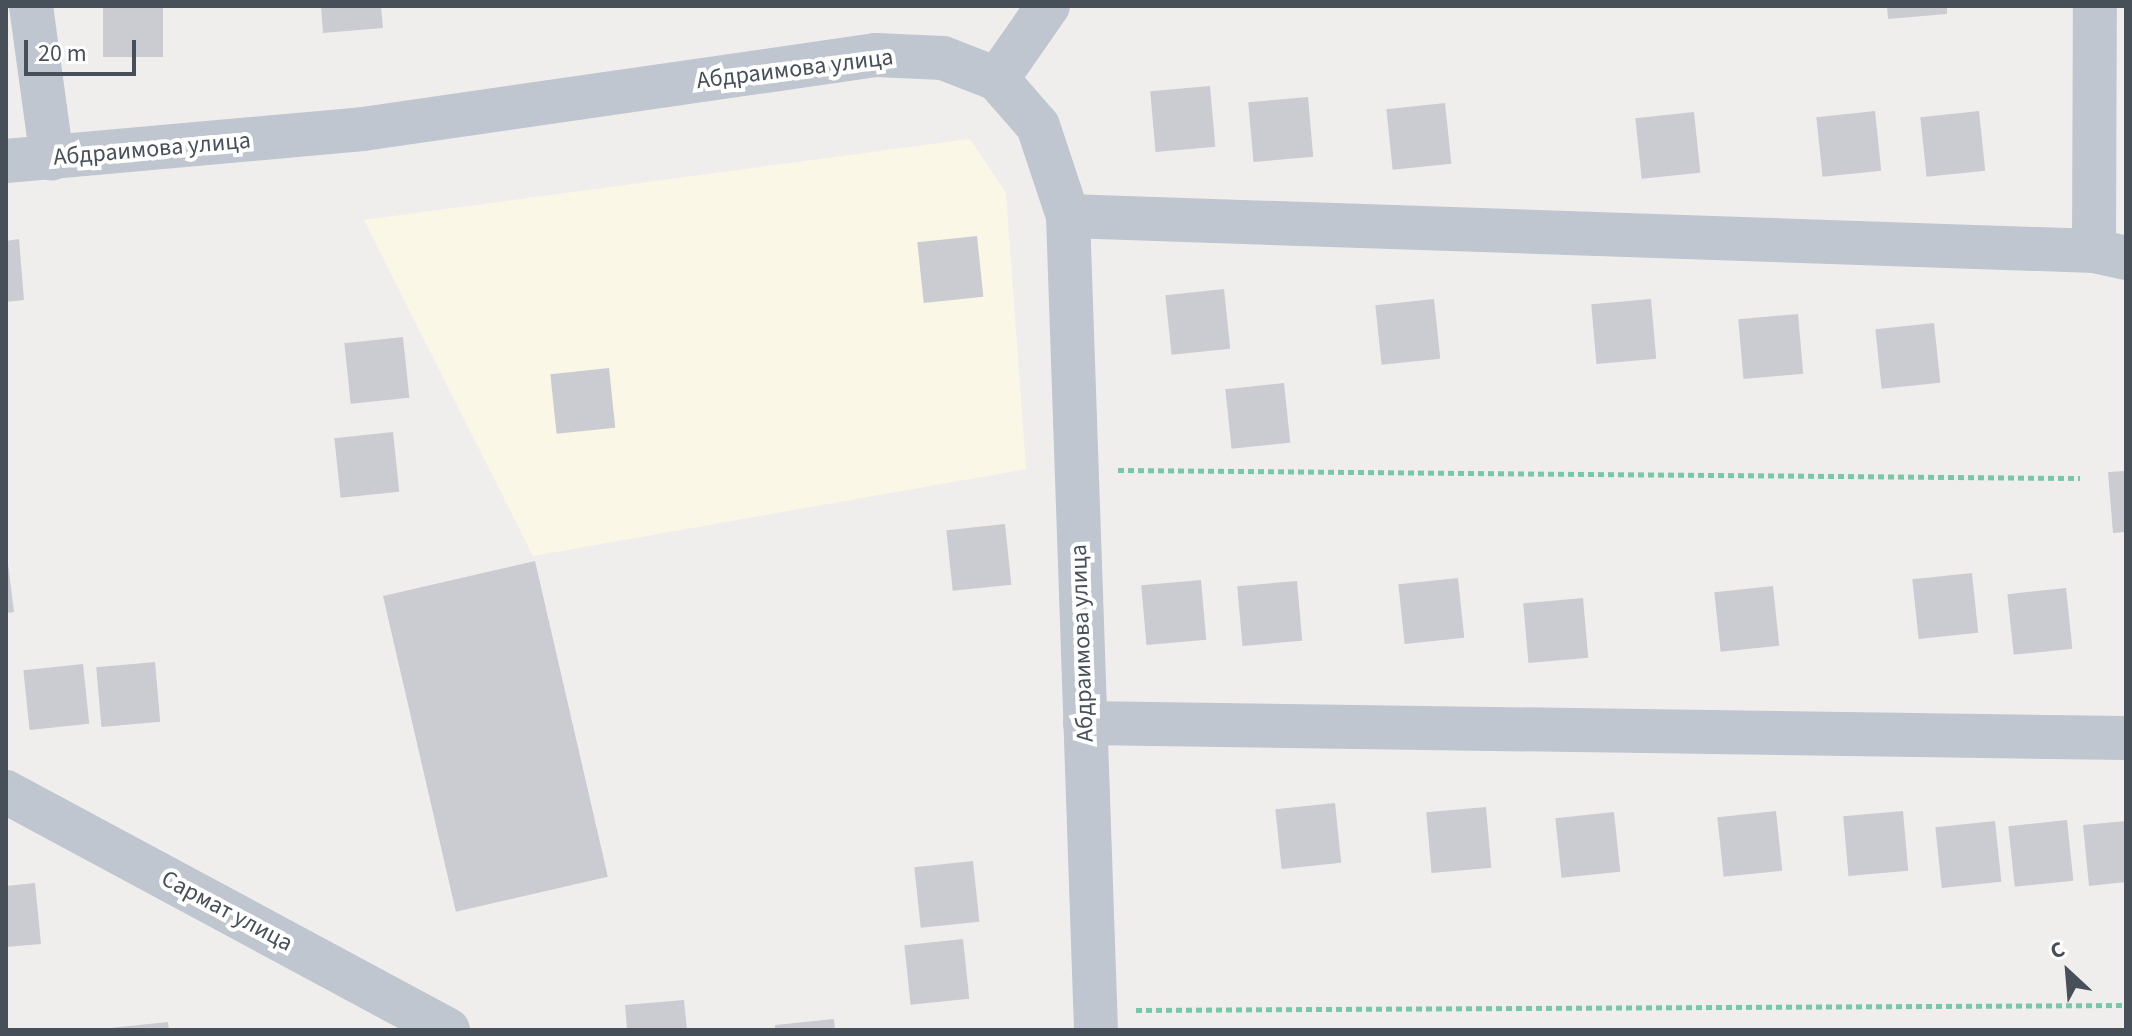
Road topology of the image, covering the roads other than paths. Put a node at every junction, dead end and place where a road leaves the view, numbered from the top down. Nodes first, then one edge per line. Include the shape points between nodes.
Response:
1 (31, 6) edge
2 (1048, 6) edge
3 (2095, 6) edge
4 (997, 79) junction
5 (52, 159) junction
6 (6, 161) edge
7 (1068, 216) junction
8 (2110, 255) edge
9 (1085, 723) junction
10 (2126, 738) edge
11 (6, 792) edge
12 (1096, 1020) edge
13 (448, 1030) edge

1 - 5 street
2 - 4 street
3 - 8 street
4 - 5 street, Абдраимова улица via 943,58 876,55 363,129
4 - 7 street, Абдраимова улица via 1038,126
5 - 6 street, Абдраимова улица
7 - 8 street
7 - 9 street, Абдраимова улица
9 - 10 street
9 - 12 street, Абдраимова улица
11 - 13 street, Сармат улица

